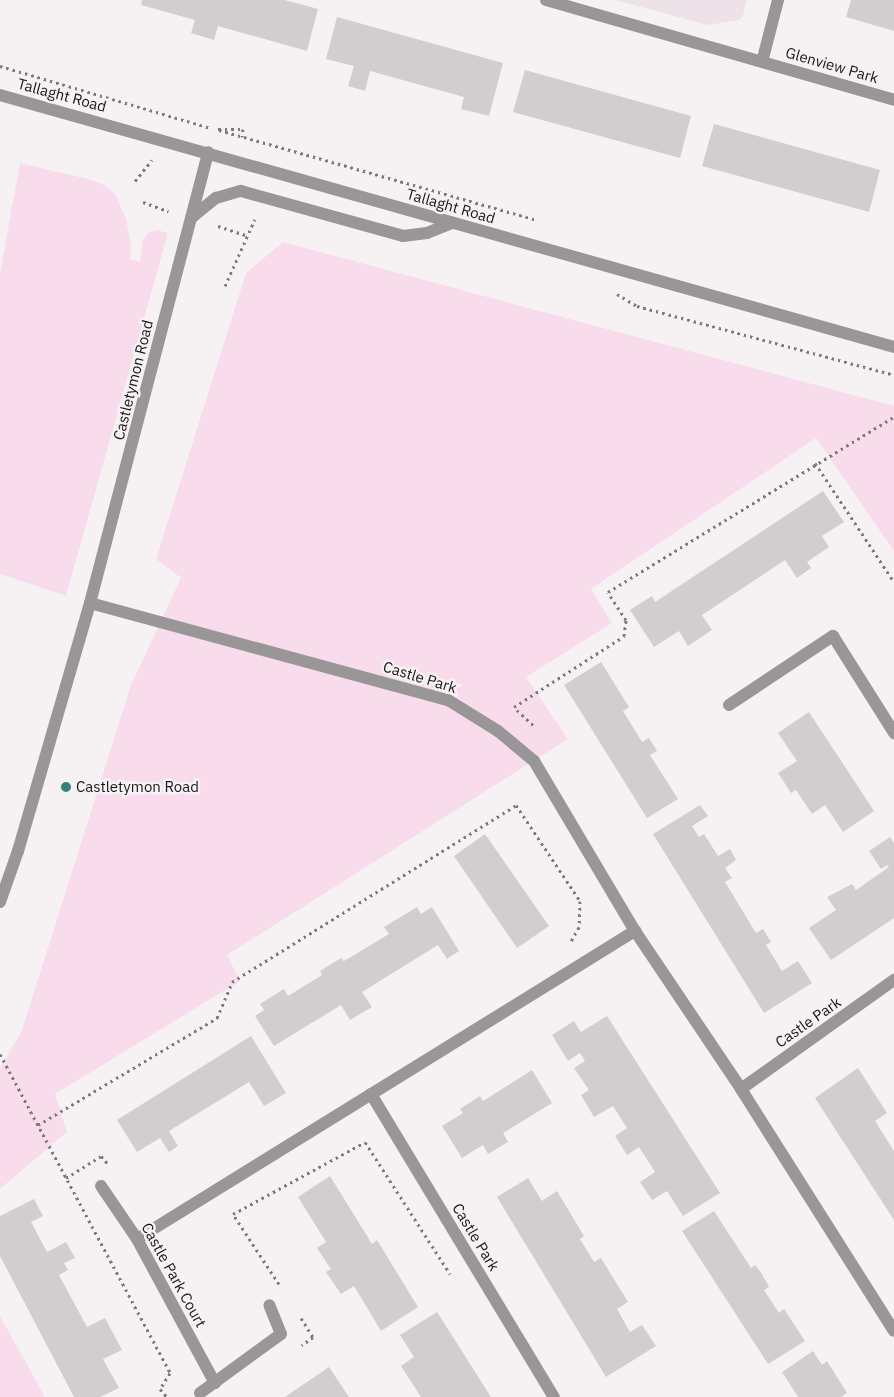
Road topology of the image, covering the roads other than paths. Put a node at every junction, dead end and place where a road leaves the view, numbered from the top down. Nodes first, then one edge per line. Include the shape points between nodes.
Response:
1 (546, 0) edge
2 (778, 0) edge
3 (762, 62) junction
4 (0, 95) edge
5 (894, 100) edge
6 (208, 152) junction
7 (191, 218) junction
8 (452, 223) junction
9 (894, 347) edge
10 (90, 603) junction
11 (729, 705) dead end
12 (894, 733) edge
13 (0, 902) edge
14 (635, 931) junction
15 (894, 980) edge
16 (741, 1089) junction
17 (371, 1094) junction
18 (102, 1186) dead end
19 (136, 1239) junction
20 (269, 1305) dead end
21 (894, 1331) edge
22 (215, 1383) junction
23 (200, 1393) dead end
24 (554, 1397) edge

1 - 3 street, Glenview Park
2 - 3 street, Glenview Park
3 - 5 street, Glenview Park
4 - 6 street, Tallaght Road
6 - 7 street, Castletymon Road
6 - 8 street, Tallaght Road
7 - 8 street via 216,198 241,191 402,236 427,233
7 - 10 street, Castletymon Road
8 - 9 street, Tallaght Road
10 - 13 street, Castletymon Road via 18,852
10 - 14 street, Castle Park via 448,700 498,731 534,761
11 - 12 street via 833,636
14 - 16 street, Castle Park
14 - 17 street
15 - 16 street, Castle Park
16 - 21 street, Castle Park
17 - 19 street
17 - 24 street, Castle Park
18 - 19 street, Castle Park Court
19 - 22 street, Castle Park Court
20 - 22 street via 281,1334
22 - 23 street

